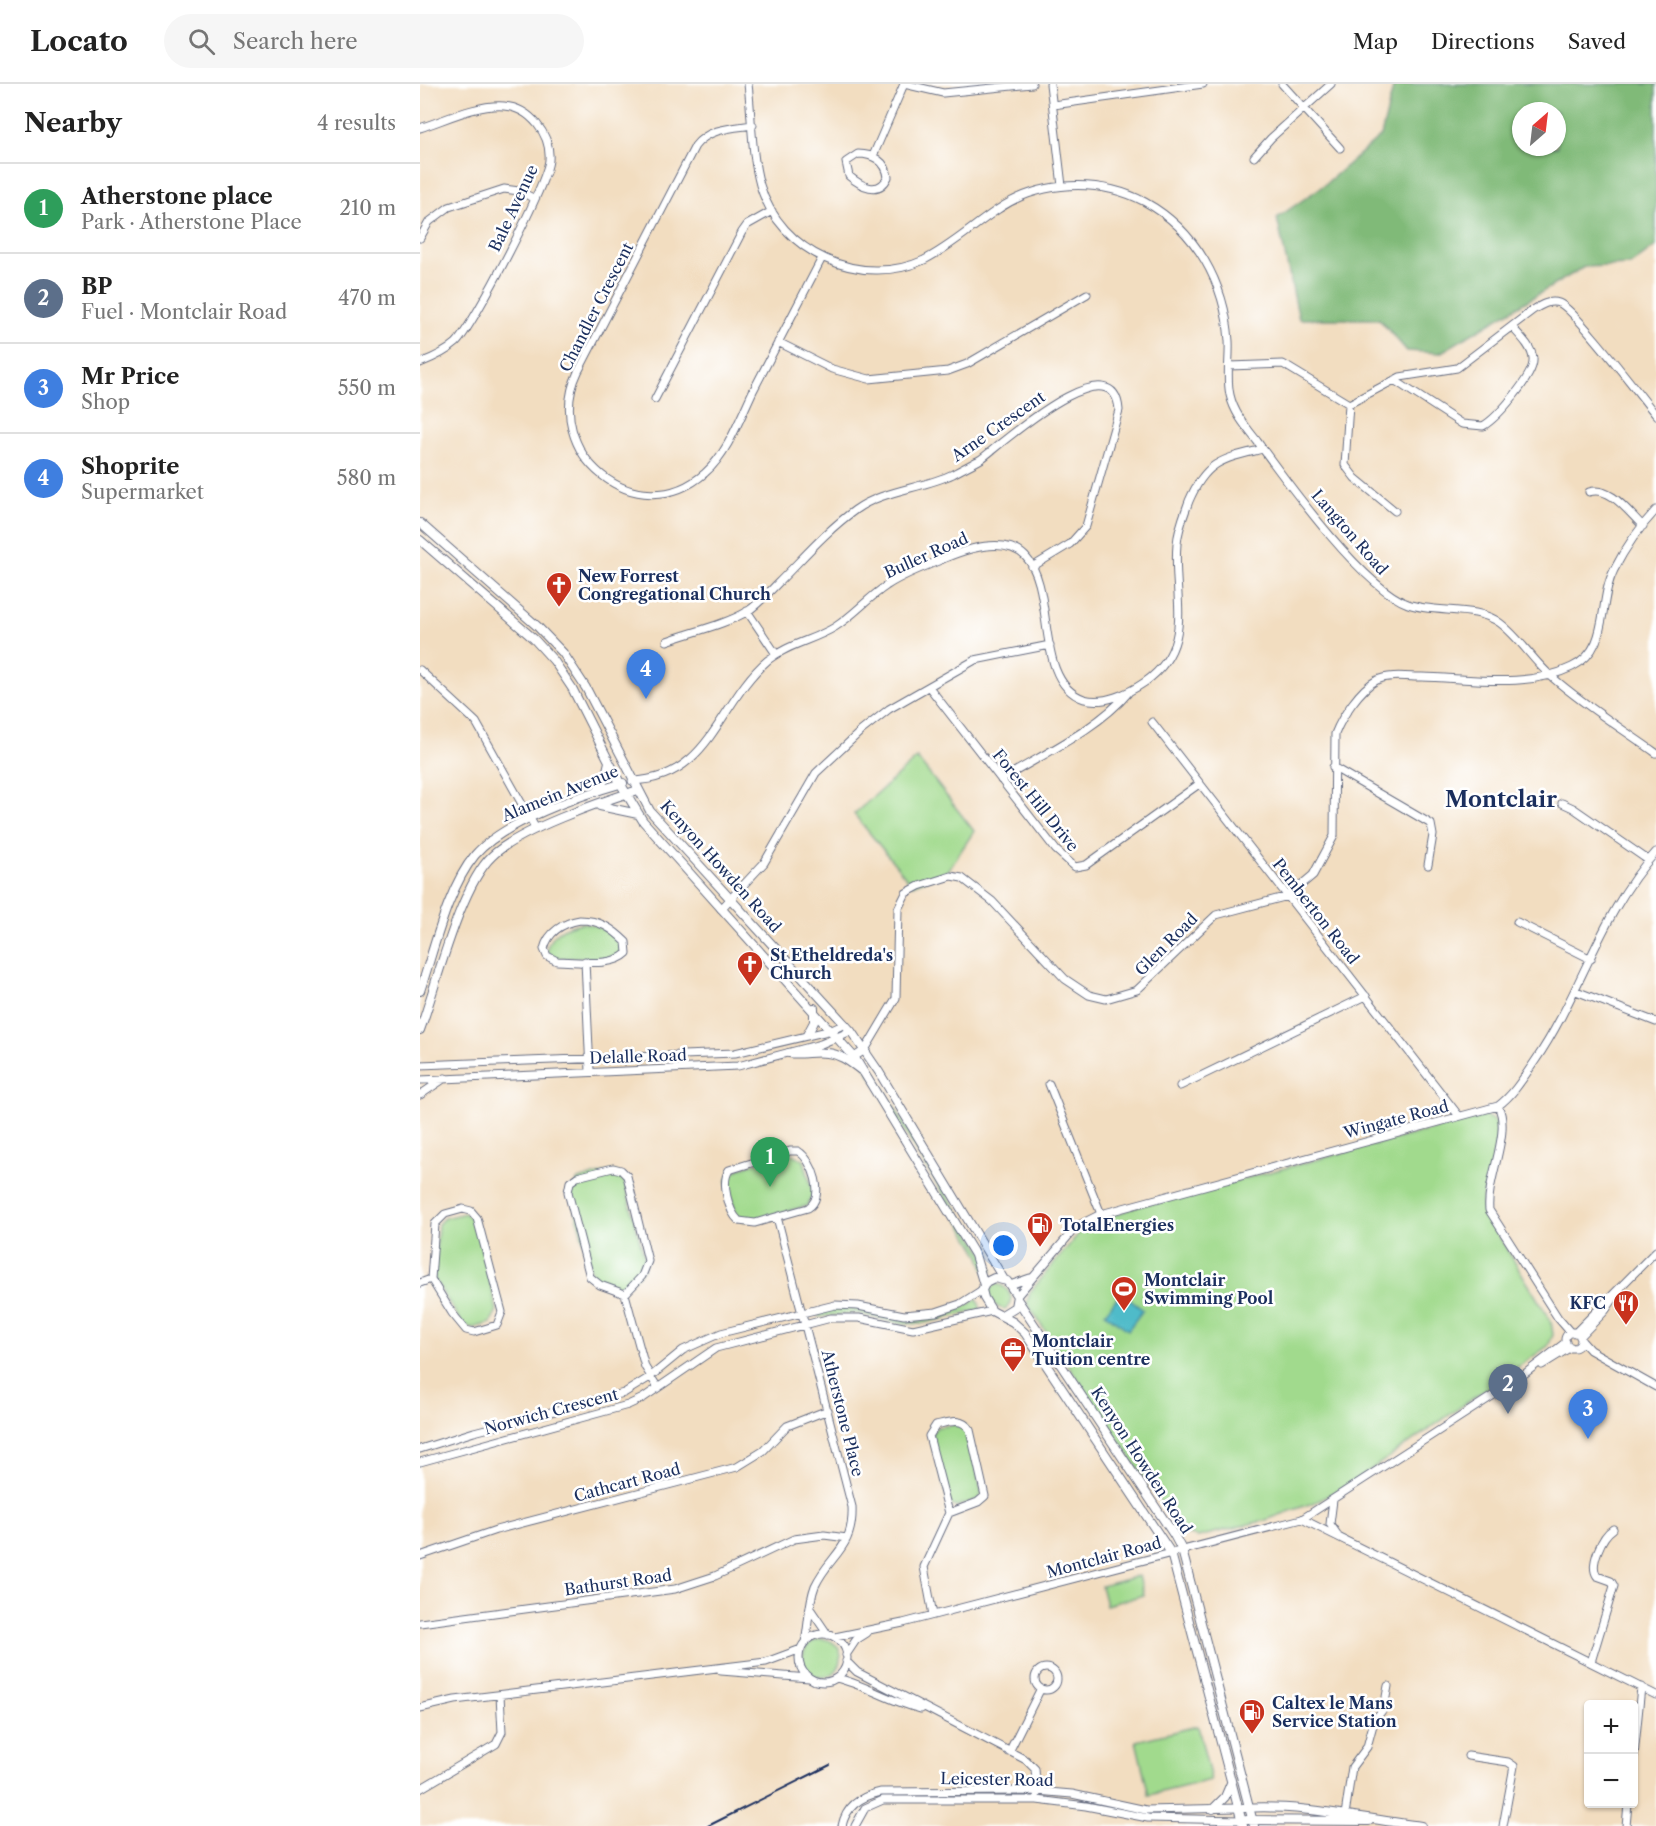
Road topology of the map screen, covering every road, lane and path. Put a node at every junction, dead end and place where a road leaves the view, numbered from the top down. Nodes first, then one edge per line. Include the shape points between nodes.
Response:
1 (748, 84) edge
2 (904, 84) edge
3 (1032, 84) edge
4 (1050, 84) edge
5 (1203, 84) edge
6 (1282, 84) edge
7 (1331, 84) edge
8 (1053, 105) junction
9 (1304, 108) junction
10 (753, 125) junction
11 (420, 128) edge
12 (1340, 148) dead end
13 (873, 156) junction
14 (1254, 157) dead end
15 (1062, 186) junction
16 (535, 199) junction
17 (772, 211) junction
18 (420, 238) edge
19 (822, 258) junction
20 (1087, 294) dead end
21 (1512, 327) junction
22 (777, 342) junction
23 (420, 363) edge
24 (1229, 366) junction
25 (1394, 380) junction
26 (655, 399) dead end
27 (1348, 404) junction
28 (1656, 415) edge
29 (1263, 449) junction
30 (1589, 492) dead end
31 (1656, 510) edge
32 (1395, 511) dead end
33 (420, 523) edge
34 (1643, 526) junction
35 (420, 540) edge
36 (1032, 567) junction
37 (477, 573) junction
38 (468, 582) junction
39 (747, 611) junction
40 (667, 641) dead end
41 (1050, 645) junction
42 (776, 654) junction
43 (420, 670) edge
44 (1550, 675) junction
45 (929, 687) junction
46 (1128, 693) junction
47 (1152, 722) dead end
48 (1656, 753) edge
49 (609, 762) junction
50 (1333, 767) junction
51 (632, 780) junction
52 (647, 780) junction
53 (1001, 780) junction
54 (620, 783) junction
55 (1199, 784) junction
56 (638, 790) junction
57 (596, 793) junction
58 (626, 794) junction
59 (1562, 803) dead end
60 (597, 806) junction
61 (638, 814) junction
62 (529, 818) junction
63 (536, 829) junction
64 (1656, 852) edge
65 (1648, 860) junction
66 (1428, 865) dead end
67 (1288, 896) junction
68 (730, 901) junction
69 (721, 909) junction
70 (1517, 922) dead end
71 (1591, 959) junction
72 (585, 961) junction
73 (420, 991) edge
74 (1576, 992) junction
75 (1366, 996) junction
76 (814, 1008) junction
77 (1656, 1022) edge
78 (848, 1028) junction
79 (420, 1030) edge
80 (835, 1034) junction
81 (807, 1035) junction
82 (865, 1050) junction
83 (789, 1053) junction
84 (590, 1059) junction
85 (851, 1059) junction
86 (420, 1065) edge
87 (590, 1071) junction
88 (447, 1077) junction
89 (420, 1080) edge
90 (1049, 1084) dead end
91 (1180, 1086) dead end
92 (420, 1095) edge
93 (1498, 1106) junction
94 (1459, 1116) junction
95 (1101, 1214) junction
96 (777, 1217) junction
97 (1656, 1251) edge
98 (1033, 1277) junction
99 (431, 1279) junction
100 (1007, 1281) junction
101 (420, 1283) edge
102 (983, 1287) junction
103 (625, 1294) junction
104 (1017, 1298) junction
105 (992, 1311) junction
106 (804, 1313) junction
107 (1002, 1315) junction
108 (807, 1324) junction
109 (1042, 1335) junction
110 (1573, 1340) junction
111 (1031, 1342) junction
112 (650, 1377) junction
113 (1656, 1387) edge
114 (658, 1388) junction
115 (1087, 1402) junction
116 (571, 1407) junction
117 (828, 1410) junction
118 (1077, 1410) junction
119 (575, 1419) junction
120 (491, 1428) junction
121 (495, 1439) junction
122 (420, 1449) edge
123 (420, 1462) edge
124 (1333, 1500) junction
125 (949, 1513) junction
126 (1302, 1519) junction
127 (1613, 1529) dead end
128 (1339, 1535) junction
129 (847, 1538) junction
130 (1182, 1550) junction
131 (1171, 1553) junction
132 (420, 1556) edge
133 (810, 1608) junction
134 (933, 1615) junction
135 (420, 1623) edge
136 (869, 1632) junction
137 (831, 1636) junction
138 (1201, 1643) junction
139 (803, 1645) junction
140 (846, 1658) junction
141 (1591, 1662) junction
142 (712, 1670) junction
143 (810, 1678) junction
144 (836, 1678) junction
145 (1388, 1686) dead end
146 (1641, 1688) junction
147 (1040, 1690) dead end
148 (1218, 1692) junction
149 (1208, 1694) junction
150 (500, 1695) junction
151 (1656, 1695) edge
152 (420, 1708) edge
153 (930, 1711) junction
154 (1009, 1752) junction
155 (1634, 1754) edge
156 (1468, 1756) dead end
157 (1231, 1782) junction
158 (420, 1789) edge
159 (1037, 1791) junction
160 (1037, 1800) junction
161 (1238, 1808) junction
162 (1248, 1808) junction
163 (1628, 1808) edge
164 (1213, 1809) junction
165 (1345, 1815) junction
166 (1277, 1820) junction
167 (1372, 1820) junction
168 (1242, 1823) edge
169 (1252, 1823) edge
170 (842, 1826) edge
171 (855, 1826) edge
172 (1270, 1826) edge
173 (1421, 1826) edge
174 (1503, 1826) edge
175 (1626, 1826) edge

1 - 10 street, Langton Road
2 - 3 street via 943,93
2 - 13 street
4 - 8 street
5 - 8 street
6 - 9 street
7 - 9 street
8 - 15 street
9 - 12 street
9 - 14 street
10 - 17 street, Langton Road via 756,164
10 - 22 street, Chandler Crescent via 707,135 689,155 573,383 568,411 579,449 597,472 618,485 649,493 686,485 704,474 718,458
11 - 16 street, Bale Avenue via 488,107 508,106 523,112 537,124 548,146 548,170
13 - 13 street via 885,166 888,177 883,185 873,189 853,179 845,166 853,155
15 - 19 street, Langton Road via 1045,188 1000,207 922,261 901,267 856,270
15 - 24 street, Langton Road via 1124,193 1156,209 1184,231 1206,261 1217,288 1226,319
16 - 18 street via 504,189 449,207 429,222
16 - 23 street, Bale Avenue via 470,326 449,348
17 - 19 street, Langton Road via 791,236
17 - 26 street via 742,232
19 - 22 street, Chandler Crescent
20 - 22 street via 967,364 948,371 861,378 822,365
21 - 25 street via 1457,368
21 - 25 street via 1532,352 1533,363 1526,378 1483,426 1462,424
21 - 28 street via 1533,310 1553,302 1564,306
24 - 27 street via 1283,364
24 - 29 street, Langton Road via 1233,406
25 - 27 street
27 - 32 street via 1346,468
29 - 44 street, Langton Road via 1352,560 1379,587 1408,604 1496,620
29 - 46 street via 1222,461 1197,486 1177,545 1179,616 1175,646 1159,671
30 - 34 street via 1608,493
31 - 34 street, Glen Road
33 - 37 street, Kenyon Howden Road
34 - 44 street, Glen Road via 1614,570 1597,641 1583,660
35 - 38 street, Kenyon Howden Road
36 - 39 street, Arne Crescent via 1070,544 1086,526 1119,410 1115,395 1109,390 1092,388 1072,393 979,460 923,487 883,496 857,508
36 - 41 street via 1043,599
36 - 42 street, Buller Road via 1022,555 1005,547 985,545 965,550 897,579 836,626
37 - 38 street
37 - 51 street, Kenyon Howden Road via 547,635 568,659
38 - 49 street, Kenyon Howden Road via 554,661
39 - 40 street, Arne Crescent
39 - 42 street
41 - 45 street via 975,660
41 - 46 street via 1058,675 1071,692 1100,700
42 - 52 street, Buller Road via 756,674 694,758
43 - 62 street via 476,722
44 - 48 street, Langton Road
44 - 50 street, Glen Road via 1514,680 1394,676 1375,681 1338,726
45 - 53 street, Forest Hill Drive
45 - 68 street via 889,709 822,766 772,850
46 - 53 street via 1091,724
47 - 55 street, Pemberton Road
49 - 54 street, Kenyon Howden Road
49 - 57 street
50 - 66 street via 1431,824
50 - 67 street, Glen Road via 1334,836 1313,875
51 - 52 street, Buller Road
51 - 54 street, Alamein Avenue
51 - 56 street, Kenyon Howden Road
52 - 56 street, Buller Road
53 - 55 street, Forest Hill Drive via 1063,858 1080,867
54 - 57 street, Alamein Avenue
54 - 58 street, Kenyon Howden Road
55 - 67 street, Pemberton Road
56 - 58 street, Alamein Avenue
56 - 68 street, Kenyon Howden Road via 658,822
57 - 62 street, Alamein Avenue
58 - 60 street, Alamein Avenue
58 - 61 street, Kenyon Howden Road
59 - 65 street
60 - 61 street
60 - 63 street, Alamein Avenue
61 - 69 street, Kenyon Howden Road
62 - 63 street
62 - 73 street, Alamein Avenue via 495,836 468,865 452,897
63 - 79 street, Alamein Avenue via 502,847 474,881
64 - 65 street
65 - 71 street via 1623,893
67 - 75 street, Pemberton Road
67 - 82 street, Glen Road via 1216,915 1137,990 1106,999 1089,995 1065,979 998,906 962,878 954,875 931,882 911,890 900,903 897,994
68 - 69 street
68 - 78 street, Kenyon Howden Road
69 - 76 street, Kenyon Howden Road
70 - 71 street
71 - 74 street
72 - 72 street via 554,960 545,953 547,940 566,924 589,920 608,927 628,945 627,953 617,960
72 - 84 street
74 - 77 street
74 - 93 street via 1551,1038 1514,1092
75 - 91 street
75 - 94 street, Pemberton Road
76 - 80 street, Kenyon Howden Road
76 - 81 street via 814,1022
78 - 80 street, Delalle Road
78 - 82 street, Kenyon Howden Road
80 - 81 street, Delalle Road
80 - 83 street, Delalle Road
80 - 85 street, Kenyon Howden Road
81 - 84 street, Delalle Road via 735,1053
82 - 85 street, Glen Road
82 - 100 street, Kenyon Howden Road
83 - 85 street via 829,1053
83 - 87 street, Delalle Road via 738,1066
84 - 86 street, Delalle Road
84 - 87 street
85 - 102 street, Kenyon Howden Road via 864,1072 975,1255
87 - 88 street, Delalle Road
88 - 89 street, Delalle Road
88 - 92 street
90 - 95 street
93 - 94 street, Wingate Road
93 - 110 street via 1502,1126 1489,1210
94 - 95 street, Wingate Road
95 - 98 street, Wingate Road via 1077,1226
96 - 96 street via 748,1224 739,1221 732,1210 726,1176 734,1167 798,1151 809,1161 816,1199 808,1208
96 - 106 street, Atherstone Place
97 - 110 street, Montclair Road
98 - 100 street
98 - 104 street, Wingate Road
99 - 99 street via 437,1221 457,1210 471,1211 480,1227 501,1306 499,1323 483,1330 466,1330
99 - 101 street
100 - 102 street via 994,1278
100 - 104 street
102 - 105 street
102 - 106 street, Norwich Crescent via 953,1308 922,1314 891,1314 847,1305
103 - 103 street via 597,1284 590,1277 568,1192 570,1182 577,1177 613,1168 627,1176 648,1261 642,1276
103 - 112 street
104 - 107 street via 1012,1311
104 - 109 street, Kenyon Howden Road
105 - 107 street
105 - 108 street, Norwich Crescent via 927,1328 900,1328 842,1317
106 - 108 street, Atherstone Place
106 - 112 street, Norwich Crescent via 708,1337 683,1350
107 - 111 street, Kenyon Howden Road via 1020,1327
108 - 114 street, Norwich Crescent via 716,1348
108 - 117 street, Atherstone Place
109 - 111 street
109 - 115 street, Kenyon Howden Road
110 - 113 street
110 - 124 street, Montclair Road
111 - 118 street, Kenyon Howden Road
112 - 114 street
112 - 116 street, Norwich Crescent via 624,1394
114 - 119 street, Norwich Crescent via 628,1405
115 - 118 street
115 - 130 street, Kenyon Howden Road
116 - 119 street
116 - 120 street, Norwich Crescent
117 - 129 street, Atherstone Place via 852,1507
117 - 132 street, Cathcart Road via 787,1426 762,1451 737,1467 496,1530
118 - 131 street, Kenyon Howden Road
119 - 121 street, Norwich Crescent
120 - 121 street
120 - 122 street, Norwich Crescent
121 - 123 street, Norwich Crescent
124 - 126 street, Montclair Road
124 - 128 street via 1330,1524
125 - 125 street via 929,1436 936,1425 959,1421 970,1430 985,1491 978,1502
125 - 134 street via 924,1567
126 - 128 street
126 - 130 street, Montclair Road
127 - 141 street via 1602,1542 1594,1569 1594,1573 1614,1586
128 - 141 street
129 - 133 street, Atherstone Place via 816,1584
129 - 135 street, Bathurst Road via 824,1535 794,1539 715,1576 675,1589
130 - 131 street, Montclair Road
130 - 138 street, Kenyon Howden Road
131 - 134 street, Montclair Road
131 - 138 street, Kenyon Howden Road
133 - 137 street
133 - 139 street, Atherstone Place
134 - 136 street, Montclair Road
136 - 137 street, Montclair Road
136 - 140 street, Montclair Road via 856,1640
137 - 139 street via 815,1635
137 - 140 street via 844,1648
138 - 148 street, Kenyon Howden Road
138 - 149 street, Kenyon Howden Road
139 - 142 street via 776,1660
139 - 143 street via 799,1662
140 - 144 street
140 - 153 street via 857,1672
141 - 146 street
142 - 143 street
142 - 150 street
143 - 144 street via 823,1682
144 - 153 street via 895,1703
145 - 165 street via 1384,1708 1374,1721 1367,1747 1352,1767
146 - 151 street
146 - 155 street
147 - 154 street
148 - 149 street
148 - 162 street, Kenyon Howden Road
149 - 157 street, Kenyon Howden Road
150 - 152 street
150 - 158 street via 502,1727 496,1744
153 - 154 street
154 - 159 street via 1035,1769
156 - 174 street via 1514,1766
157 - 161 street, Kenyon Howden Road
157 - 164 street via 1225,1797
159 - 160 street
159 - 164 street, Leicester Road via 1146,1810
159 - 170 street, Leicester Road via 881,1792 859,1800
160 - 168 street, Leicester Road via 1148,1818
160 - 171 street, Leicester Road via 883,1800 865,1808
161 - 162 street
161 - 164 street, Leicester Road
161 - 168 street, Kenyon Howden Road
162 - 165 street
162 - 169 street, Kenyon Howden Road
163 - 175 street
165 - 167 street
166 - 167 street
166 - 169 street
166 - 172 street
167 - 173 street
168 - 169 street

